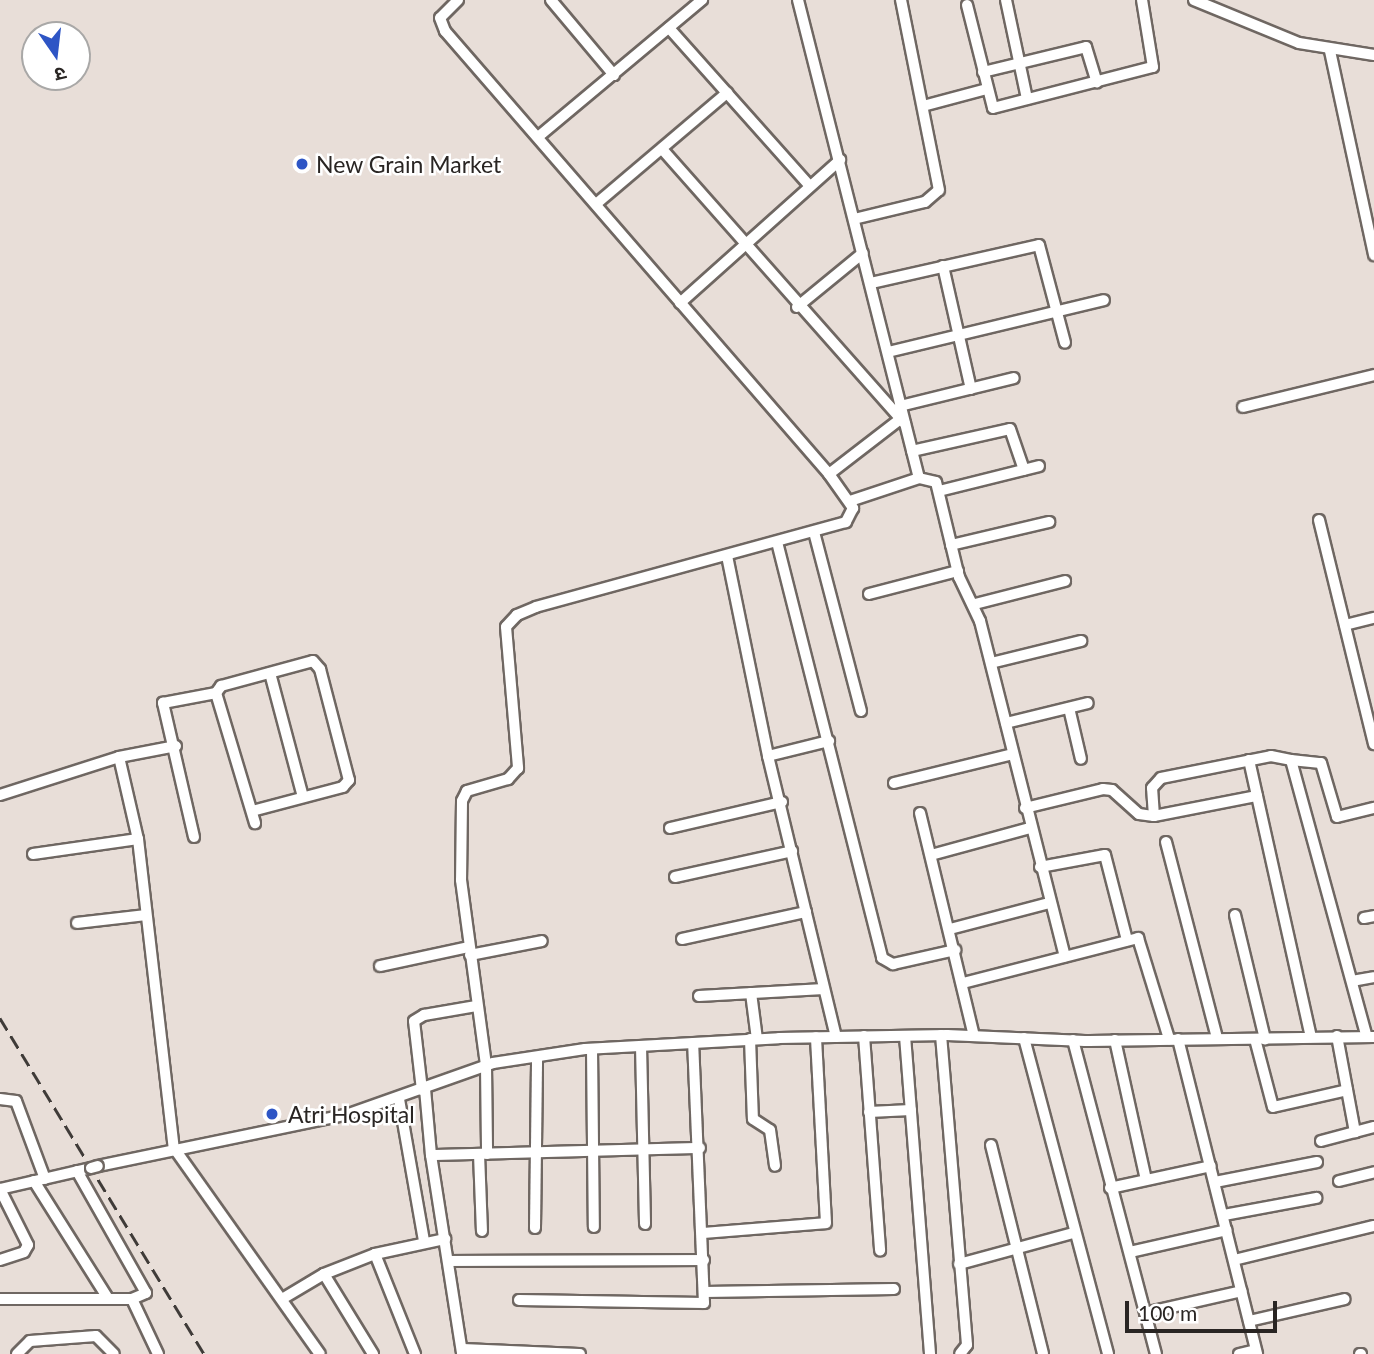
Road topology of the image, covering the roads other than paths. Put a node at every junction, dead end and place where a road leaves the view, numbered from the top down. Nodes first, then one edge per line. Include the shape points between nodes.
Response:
1 (458, 0) edge
2 (551, 0) edge
3 (702, 0) edge
4 (798, 0) edge
5 (901, 0) edge
6 (1006, 0) edge
7 (1142, 0) edge
8 (1194, 0) edge
9 (967, 5) dead end
10 (1215, 5) edge
11 (669, 28) junction
12 (1331, 51) junction
13 (1374, 55) edge
14 (1019, 62) junction
15 (983, 72) junction
16 (614, 75) junction
17 (1097, 82) junction
18 (987, 89) junction
19 (727, 93) junction
20 (1027, 99) junction
21 (923, 106) junction
22 (538, 137) junction
23 (662, 149) junction
24 (840, 160) junction
25 (810, 186) junction
26 (596, 204) junction
27 (854, 219) junction
28 (746, 243) junction
29 (863, 253) junction
30 (1374, 255) edge
31 (943, 267) junction
32 (871, 283) junction
33 (1104, 300) dead end
34 (680, 303) junction
35 (797, 307) junction
36 (1057, 310) junction
37 (959, 333) junction
38 (1065, 343) dead end
39 (888, 352) junction
40 (1374, 375) edge
41 (1014, 378) dead end
42 (971, 389) junction
43 (901, 406) junction
44 (1243, 407) dead end
45 (902, 422) junction
46 (912, 451) junction
47 (1039, 466) dead end
48 (1024, 470) junction
49 (829, 474) junction
50 (919, 478) junction
51 (939, 491) junction
52 (850, 501) junction
53 (1319, 520) dead end
54 (1049, 522) dead end
55 (814, 532) junction
56 (777, 542) junction
57 (951, 545) junction
58 (727, 556) junction
59 (958, 572) junction
60 (1065, 581) dead end
61 (869, 594) dead end
62 (975, 604) junction
63 (1374, 618) edge
64 (1345, 625) junction
65 (1081, 641) dead end
66 (991, 663) junction
67 (270, 673) junction
68 (216, 693) junction
69 (1088, 703) dead end
70 (1069, 708) junction
71 (861, 710) dead end
72 (1006, 723) junction
73 (829, 741) junction
74 (1374, 742) edge
75 (176, 746) junction
76 (1013, 754) junction
77 (768, 756) junction
78 (119, 757) junction
79 (1081, 759) dead end
80 (1249, 760) junction
81 (1291, 760) junction
82 (894, 783) dead end
83 (0, 795) edge
84 (1257, 796) junction
85 (303, 797) junction
86 (782, 802) junction
87 (1025, 808) junction
88 (1374, 808) edge
89 (251, 811) junction
90 (920, 813) dead end
91 (1154, 816) junction
92 (255, 823) dead end
93 (670, 828) dead end
94 (1030, 828) junction
95 (194, 837) dead end
96 (138, 839) junction
97 (1166, 842) dead end
98 (792, 851) junction
99 (33, 854) dead end
100 (931, 855) junction
101 (1040, 867) junction
102 (675, 877) dead end
103 (1049, 903) junction
104 (806, 912) junction
105 (146, 915) junction
106 (1236, 915) dead end
107 (77, 923) dead end
108 (950, 929) junction
109 (682, 939) dead end
110 (1127, 940) junction
111 (542, 941) dead end
112 (956, 950) junction
113 (469, 951) junction
114 (1065, 957) junction
115 (380, 966) dead end
116 (1374, 977) edge
117 (1352, 981) junction
118 (963, 983) junction
119 (824, 989) junction
120 (751, 993) junction
121 (699, 996) dead end
122 (476, 1006) junction
123 (941, 1035) junction
124 (864, 1036) junction
125 (905, 1036) junction
126 (974, 1036) junction
127 (1336, 1036) junction
128 (816, 1037) junction
129 (836, 1037) junction
130 (1311, 1037) junction
131 (1370, 1037) edge
132 (1024, 1038) junction
133 (1217, 1038) junction
134 (754, 1039) junction
135 (1173, 1039) junction
136 (1260, 1039) junction
137 (1073, 1040) junction
138 (1115, 1040) junction
139 (693, 1043) junction
140 (641, 1046) junction
141 (592, 1049) junction
142 (537, 1056) junction
143 (486, 1066) junction
144 (424, 1090) junction
145 (1347, 1090) junction
146 (0, 1099) edge
147 (399, 1099) junction
148 (911, 1110) junction
149 (869, 1112) junction
150 (1374, 1128) edge
151 (1355, 1132) junction
152 (1321, 1141) dead end
153 (991, 1145) dead end
154 (174, 1148) junction
155 (700, 1148) junction
156 (643, 1151) junction
157 (593, 1152) junction
158 (536, 1153) junction
159 (483, 1154) junction
160 (430, 1155) junction
161 (1317, 1162) dead end
162 (775, 1166) dead end
163 (1211, 1167) junction
164 (77, 1171) junction
165 (1374, 1172) edge
166 (39, 1180) junction
167 (1146, 1180) junction
168 (1339, 1181) dead end
169 (1215, 1182) junction
170 (1110, 1188) junction
171 (0, 1189) edge
172 (1316, 1198) dead end
173 (1224, 1215) junction
174 (645, 1224) dead end
175 (1374, 1226) edge
176 (594, 1227) dead end
177 (535, 1228) dead end
178 (1227, 1230) junction
179 (482, 1231) dead end
180 (702, 1233) junction
181 (1073, 1233) junction
182 (445, 1238) junction
183 (424, 1241) junction
184 (1019, 1249) junction
185 (880, 1250) dead end
186 (1130, 1252) junction
187 (374, 1254) junction
188 (704, 1259) junction
189 (0, 1260) edge
190 (1234, 1260) junction
191 (450, 1261) junction
192 (959, 1264) junction
193 (324, 1274) junction
194 (894, 1289) dead end
195 (1242, 1291) junction
196 (705, 1292) junction
197 (107, 1297) junction
198 (0, 1299) edge
199 (132, 1299) junction
200 (282, 1299) junction
201 (1345, 1299) dead end
202 (520, 1300) dead end
203 (1145, 1313) junction
204 (1249, 1321) junction
205 (462, 1351) edge
206 (1256, 1352) edge
207 (17, 1354) edge
208 (114, 1354) edge
209 (158, 1354) edge
210 (320, 1354) edge
211 (373, 1354) edge
212 (415, 1354) edge
213 (580, 1354) edge
214 (930, 1354) edge
215 (960, 1354) edge
216 (1043, 1354) edge
217 (1108, 1354) edge
218 (1156, 1354) edge
219 (1239, 1354) edge

1 - 22 street via 444,12 441,25
2 - 16 street
3 - 11 street
4 - 24 street
5 - 21 street
6 - 14 street
7 - 17 street via 1153,67
8 - 10 street
9 - 15 street
10 - 12 street
11 - 16 street
11 - 19 street
12 - 13 street
12 - 30 street
14 - 15 street
14 - 17 street via 1086,47
14 - 20 street
15 - 18 street
16 - 22 street
17 - 20 street
18 - 20 street via 993,108
18 - 21 street
19 - 23 street
19 - 25 street
21 - 27 street via 939,182 935,198
22 - 26 street
23 - 26 street
23 - 28 street
24 - 25 street
24 - 27 street
25 - 28 street
26 - 34 street
27 - 29 street
28 - 34 street
28 - 35 street
29 - 32 street
29 - 35 street
31 - 32 street
31 - 36 street via 1039,245
31 - 37 street
32 - 39 street
33 - 36 street
34 - 49 street
35 - 45 street
36 - 37 street
36 - 38 street
37 - 39 street
37 - 42 street
39 - 43 street
40 - 44 street
41 - 42 street
42 - 43 street
43 - 45 street
45 - 46 street
45 - 49 street
46 - 48 street via 1010,429
46 - 50 street
47 - 48 street
48 - 51 street
49 - 52 street
50 - 51 street via 933,478
50 - 52 street
51 - 57 street
52 - 55 street via 851,518
53 - 64 street
54 - 57 street
55 - 56 street
55 - 71 street
56 - 58 street
56 - 73 street
57 - 59 street
58 - 77 street
58 - 113 street via 536,607 517,615 506,627 519,768 508,779 463,795 461,880
59 - 61 street
59 - 62 street
60 - 62 street
62 - 66 street
63 - 64 street
64 - 74 street
65 - 66 street
66 - 72 street
67 - 68 street via 221,686
67 - 85 street
67 - 85 street via 313,661 319,665 349,774 342,786
68 - 75 street via 163,703
68 - 89 street
69 - 70 street
70 - 72 street
70 - 79 street
72 - 76 street
73 - 77 street
73 - 112 street via 884,963
75 - 78 street
75 - 95 street
76 - 82 street
76 - 87 street
77 - 86 street
78 - 83 street
78 - 96 street
80 - 81 street via 1271,756
80 - 84 street
80 - 91 street via 1161,778 1152,788
81 - 88 street via 1321,763 1337,817
81 - 117 street
84 - 91 street
84 - 130 street
85 - 89 street
86 - 93 street
86 - 98 street
87 - 91 street via 1103,789 1112,790 1139,814
87 - 94 street
89 - 92 street
90 - 100 street
94 - 100 street
94 - 101 street
96 - 99 street
96 - 105 street
97 - 133 street
98 - 102 street
98 - 104 street
100 - 108 street
101 - 103 street
101 - 110 street via 1105,855
103 - 108 street
103 - 114 street
104 - 109 street
104 - 119 street
105 - 107 street
105 - 154 street
106 - 136 street
108 - 112 street
110 - 114 street
110 - 135 street via 1142,941
111 - 113 street
112 - 118 street
113 - 115 street
113 - 122 street
114 - 118 street
116 - 117 street
117 - 131 street
118 - 126 street
119 - 120 street
119 - 129 street
120 - 121 street
120 - 134 street
122 - 143 street
122 - 144 street via 414,1021
123 - 125 street
123 - 126 street
123 - 192 street
124 - 125 street
124 - 129 street
124 - 149 street
125 - 148 street
126 - 132 street
127 - 130 street
127 - 131 street
127 - 145 street
128 - 129 street
128 - 134 street
128 - 180 street via 826,1223
130 - 136 street
132 - 137 street
132 - 181 street
133 - 135 street
133 - 136 street
134 - 139 street
134 - 162 street via 753,1119 770,1130
135 - 138 street
135 - 163 street
136 - 145 street via 1273,1107
137 - 138 street
137 - 170 street
138 - 167 street
139 - 140 street
139 - 155 street
140 - 141 street
140 - 156 street
141 - 142 street
141 - 157 street
142 - 143 street
142 - 158 street
143 - 144 street
143 - 159 street
144 - 147 street
144 - 160 street
145 - 151 street
146 - 166 street via 16,1101
147 - 154 street via 349,1114
147 - 183 street
148 - 149 street
148 - 214 street
149 - 185 street
150 - 151 street
151 - 152 street
153 - 184 street
154 - 164 street, bridge
154 - 200 street
155 - 156 street
155 - 180 street
156 - 157 street
156 - 174 street
157 - 158 street
157 - 176 street
158 - 159 street
158 - 177 street
159 - 160 street
159 - 179 street
160 - 182 street
161 - 169 street
163 - 167 street
163 - 169 street
164 - 166 street
164 - 199 street via 146,1293
165 - 168 street
166 - 171 street
166 - 197 street
167 - 170 street
169 - 173 street
170 - 186 street
171 - 189 street via 28,1245 24,1252
172 - 173 street
173 - 178 street
175 - 190 street
178 - 186 street
178 - 190 street
180 - 188 street
181 - 184 street
181 - 217 street via 1083,1246
182 - 183 street
182 - 191 street
183 - 187 street
184 - 192 street
184 - 216 street
186 - 203 street
187 - 193 street
187 - 212 street
188 - 191 street
188 - 196 street
190 - 195 street
191 - 205 street
192 - 215 street via 967,1345
193 - 200 street
193 - 211 street
194 - 196 street
195 - 203 street
195 - 204 street
196 - 202 street via 699,1305
197 - 198 street
197 - 199 street
199 - 209 street
200 - 210 street
201 - 204 street
203 - 218 street
204 - 206 street
205 - 213 street
206 - 219 street
207 - 208 street via 30,1341 96,1336

